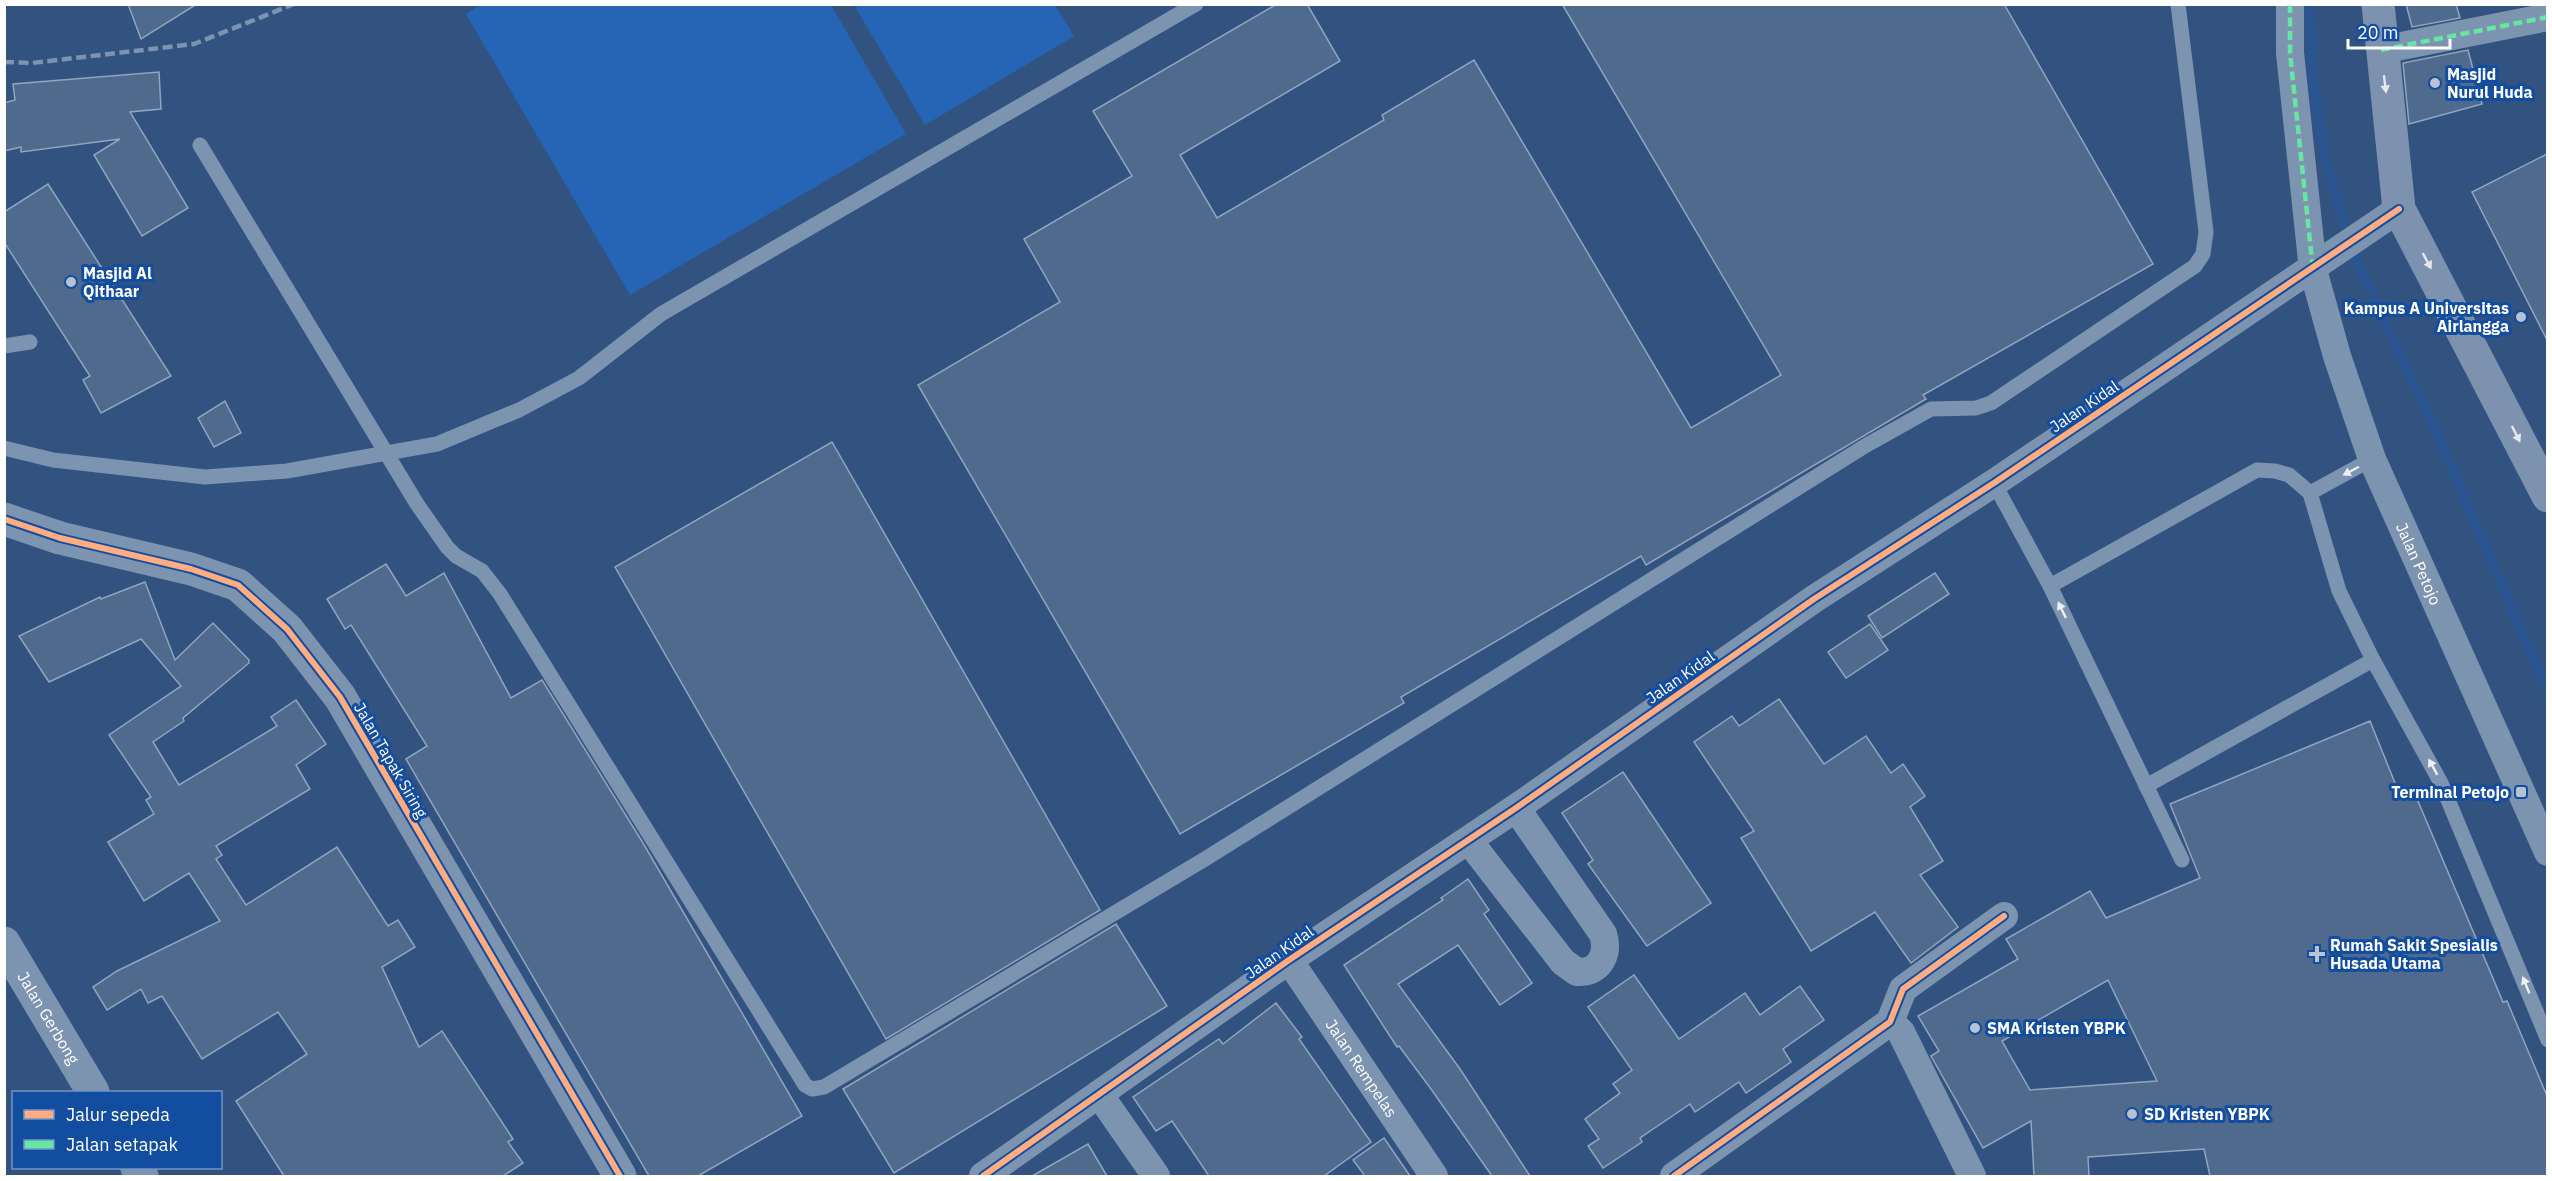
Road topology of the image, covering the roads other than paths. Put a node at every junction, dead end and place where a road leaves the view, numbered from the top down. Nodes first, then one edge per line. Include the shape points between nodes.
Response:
1 (1196, 4) edge
2 (2178, 4) edge
3 (2290, 4) edge
4 (2378, 4) edge
5 (2547, 17) edge
6 (2381, 50) junction
7 (200, 145) dead end
8 (2387, 218) junction
9 (2321, 264) junction
10 (30, 342) dead end
11 (4, 346) edge
12 (4, 448) edge
13 (386, 454) junction
14 (2372, 459) junction
15 (1994, 483) junction
16 (2310, 493) junction
17 (2547, 496) edge
18 (4, 519) edge
19 (2050, 586) junction
20 (2373, 660) junction
21 (2146, 786) junction
22 (1516, 808) junction
23 (1469, 841) junction
24 (2547, 852) edge
25 (2182, 860) dead end
26 (2004, 916) dead end
27 (4, 943) edge
28 (1289, 960) junction
29 (1890, 1022) junction
30 (2547, 1040) edge
31 (92, 1091) edge
32 (1099, 1094) junction
33 (620, 1176) edge
34 (983, 1176) edge
35 (1156, 1176) edge
36 (1434, 1176) edge
37 (1674, 1176) edge
38 (1972, 1176) edge

1 - 13 lane via 661,314 579,378 519,410 437,444
2 - 13 lane via 2206,232 2203,254 2194,266 1991,403 1976,408 1931,409 1865,446 1205,860 824,1087 812,1089 804,1085 500,594 482,571 447,547
3 - 9 street, Jalan Petojo via 2291,72
4 - 6 main road
5 - 6 street
6 -> 8 main road
7 - 13 lane
8 - 9 street, Jalan Kidal
8 -> 17 main road
9 - 14 street, Jalan Petojo via 2337,356
9 - 15 street, Jalan Kidal
10 - 11 lane
12 - 13 lane via 53,460 205,477 287,471
14 -> 16 lane
14 - 24 street, Jalan Petojo
15 - 19 lane
15 - 22 street, Jalan Kidal via 1814,599
16 - 19 lane via 2289,475 2257,470
16 - 20 lane via 2339,591
18 - 33 street, Jalan Tapak Siring via 60,538 225,579 253,597 287,629 340,697
21 -> 19 lane
20 - 21 lane
30 -> 20 lane via 2441,783
21 - 25 lane
22 - 23 street, Jalan Kidal
22 - 23 street via 1602,934 1607,951 1591,969 1577,972 1563,962
23 - 28 street, Jalan Kidal
26 - 29 street via 1903,989
27 - 31 street, Jalan Gerbong
28 - 32 street, Jalan Kidal
28 - 36 street, Jalan Rempelas
29 - 37 street
29 - 38 street via 1901,1032
32 - 34 street, Jalan Kidal
32 - 35 street

